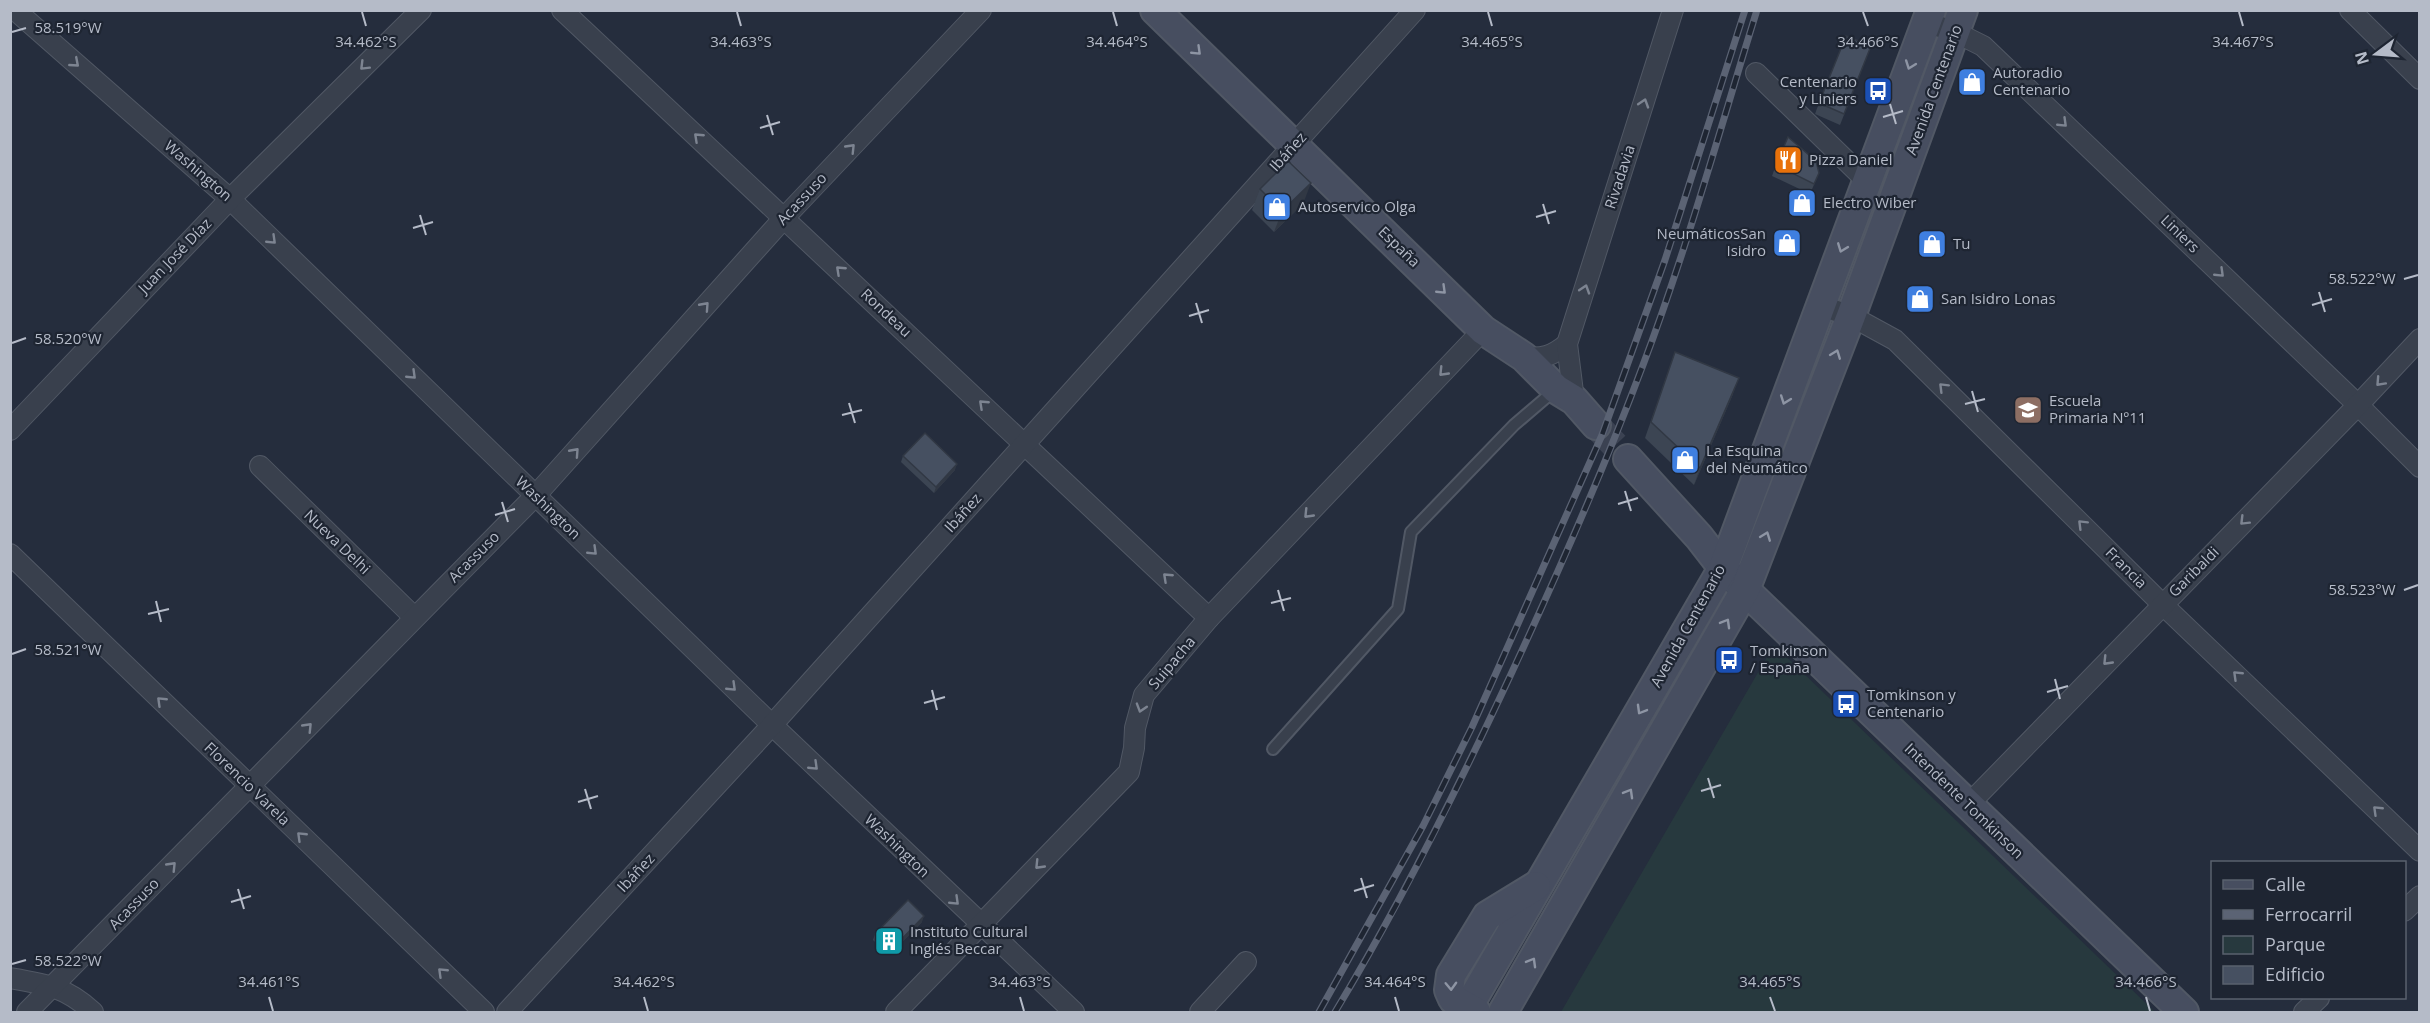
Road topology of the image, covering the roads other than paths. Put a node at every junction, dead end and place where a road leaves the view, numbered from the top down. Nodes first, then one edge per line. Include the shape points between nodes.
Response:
1 (15, 10) edge
2 (421, 10) edge
3 (562, 10) edge
4 (981, 10) edge
5 (1155, 10) edge
6 (1415, 10) edge
7 (2350, 10) edge
8 (1673, 11) edge
9 (1928, 16) edge
10 (1959, 21) edge
11 (1756, 73) dead end
12 (2420, 79) edge
13 (1294, 145) junction
14 (1867, 181) junction
15 (230, 199) junction
16 (784, 218) junction
17 (1819, 305) junction
18 (1851, 316) junction
19 (1483, 330) junction
20 (2420, 339) edge
21 (1567, 344) junction
22 (1524, 357) junction
23 (1565, 394) junction
24 (2358, 405) junction
25 (1596, 425) tunnel mouth
26 (10, 430) edge
27 (1026, 444) junction
28 (1628, 459) tunnel mouth
29 (260, 466) dead end
30 (2420, 467) edge
31 (536, 495) junction
32 (10, 554) edge
33 (1723, 568) junction
34 (1745, 590) junction
35 (2162, 604) junction
36 (414, 617) junction
37 (1209, 618) junction
38 (772, 725) junction
39 (1273, 749) dead end
40 (250, 786) junction
41 (1968, 805) junction
42 (2420, 851) edge
43 (2420, 897) edge
44 (2406, 910) edge
45 (981, 926) junction
46 (1246, 962) dead end
47 (10, 978) edge
48 (54, 986) junction
49 (2318, 999) edge
50 (1470, 1011) edge
51 (27, 1012) edge
52 (93, 1012) edge
53 (484, 1012) edge
54 (507, 1012) edge
55 (897, 1012) edge
56 (1074, 1012) edge
57 (1200, 1012) edge
58 (1503, 1012) edge
59 (2184, 1012) edge
60 (2304, 1012) edge

1 -> 15 street, Washington
2 -> 15 street, Juan José Díaz
16 -> 3 street, Rondeau
16 -> 4 street, Acassuso
5 -> 13 main road, España
6 - 13 street, Ibáñez
7 - 12 street
21 -> 8 street, Rivadavia
9 - 10 street, Liniers
9 -> 14 main road, Avenida Centenario
10 - 18 main road, Avenida Centenario
10 -> 24 street, Liniers
11 - 14 street
13 -> 19 main road, España
13 - 27 street, Ibáñez
14 -> 17 main road, Avenida Centenario
15 - 26 street, Juan José Díaz
15 -> 31 street, Washington
27 -> 16 street, Rondeau
31 -> 16 street, Acassuso
17 - 18 street, Francia
17 -> 33 main road, Avenida Centenario
34 -> 18 main road, Avenida Centenario
35 -> 18 street, Francia via 1895,340
19 - 22 main road, España
19 -> 37 street, Suipacha
20 -> 24 street, Garibaldi
21 - 22 street via 1542,359
21 - 23 street, Rivadavia
22 - 23 main road, España
23 - 25 main road, España
23 - 39 lane via 1514,425 1411,532 1398,609
24 - 30 street, Liniers
24 -> 35 street, Garibaldi
37 -> 27 street, Rondeau
27 - 38 street, Ibáñez
28 - 33 main road
29 - 36 street, Nueva Delhi
31 - 36 street, Acassuso
31 -> 38 street, Washington
40 -> 32 street, Florencio Varela
33 - 34 main road
33 -> 50 main road, Avenida Centenario via 1540,883 1487,916 1451,975 1449,990 1453,999
34 - 41 main road, Intendente Tomkinson
58 -> 34 main road, Avenida Centenario
35 -> 41 street, Garibaldi
42 -> 35 street, Francia
40 -> 36 street, Acassuso
37 -> 45 street, Suipacha via 1144,695 1129,772
38 -> 45 street, Washington
38 - 54 street, Ibáñez
48 -> 40 street, Acassuso
53 -> 40 street, Florencio Varela
41 - 59 main road, Intendente Tomkinson
43 - 44 street
45 - 55 street, Suipacha
45 - 56 street, Washington
46 - 57 street
47 - 48 street
48 - 51 street, Acassuso
48 - 52 street via 78,998
49 - 60 street

